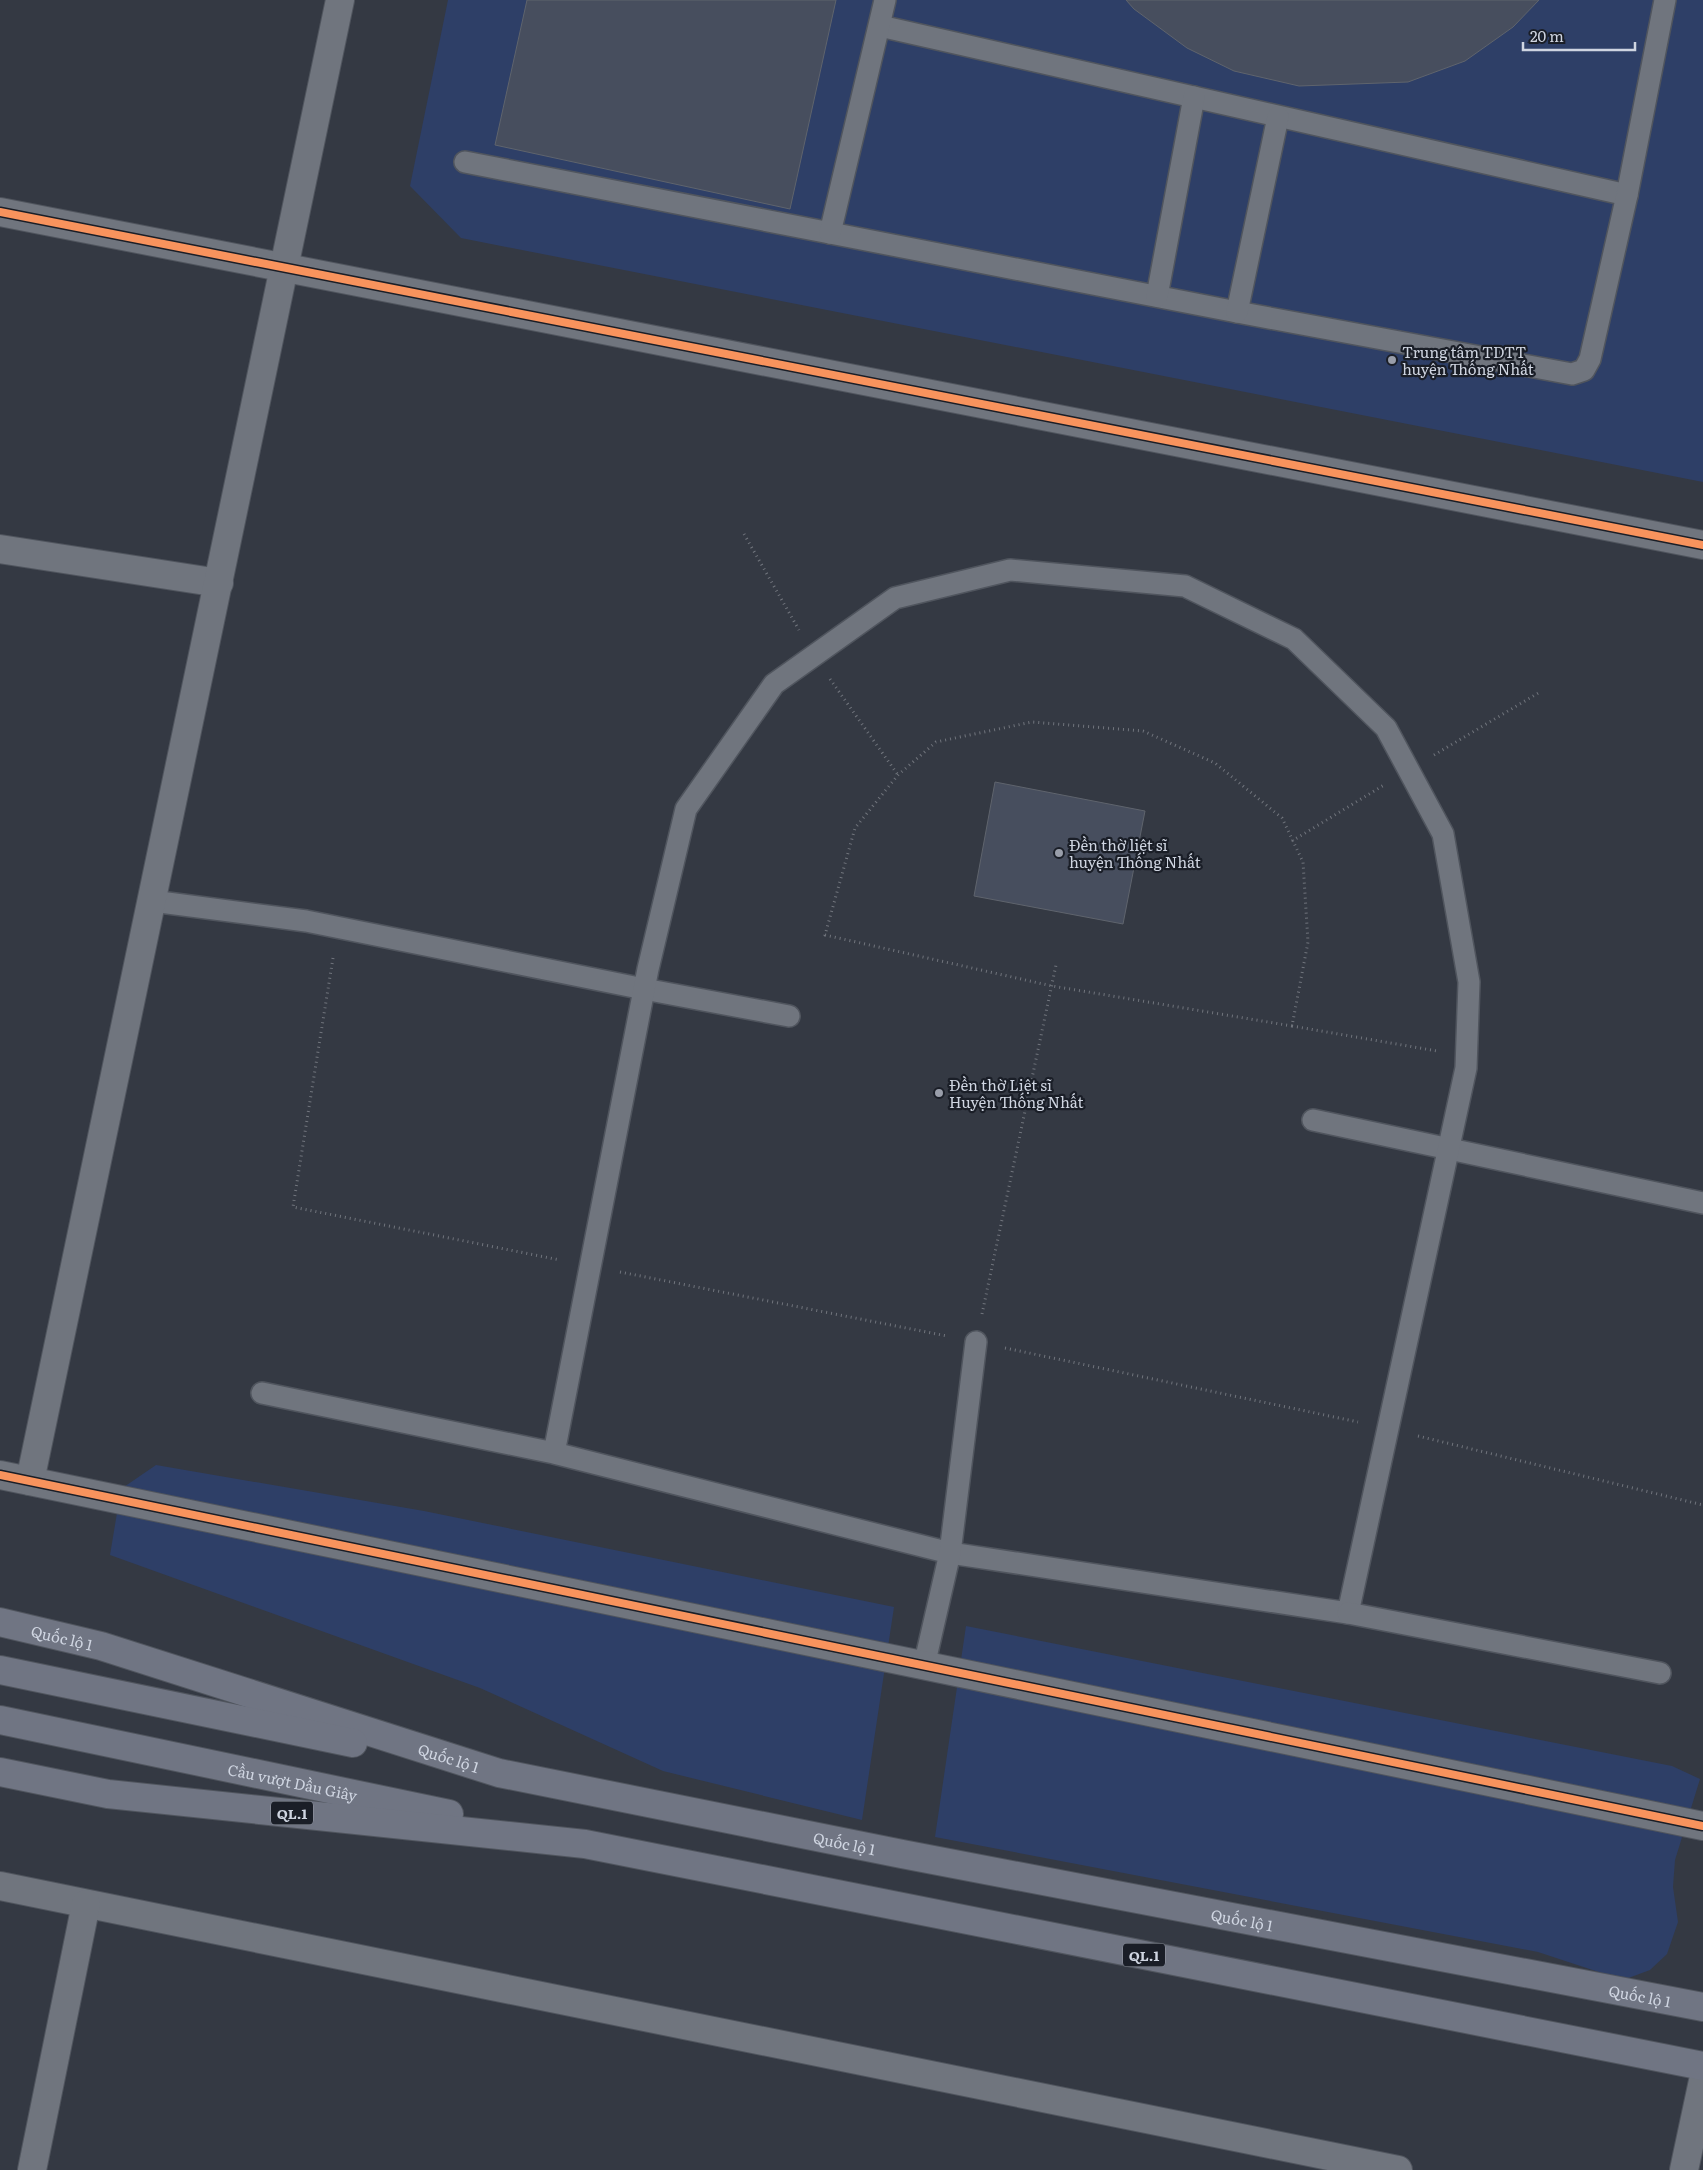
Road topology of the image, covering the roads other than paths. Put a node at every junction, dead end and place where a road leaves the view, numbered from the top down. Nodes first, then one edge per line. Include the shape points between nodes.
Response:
1 (340, 0) edge
2 (885, 0) edge
3 (1665, 0) edge
4 (880, 26) junction
5 (1194, 97) junction
6 (1278, 117) junction
7 (465, 162) dead end
8 (1627, 195) junction
9 (0, 212) edge
10 (830, 233) junction
11 (284, 268) junction
12 (1158, 296) junction
13 (1237, 312) junction
14 (1703, 545) edge
15 (0, 548) edge
16 (218, 582) junction
17 (152, 901) junction
18 (644, 989) junction
19 (789, 1016) dead end
20 (1313, 1120) dead end
21 (1448, 1149) junction
22 (1703, 1203) edge
23 (976, 1342) road end
24 (262, 1393) dead end
25 (554, 1453) junction
26 (0, 1475) edge
27 (30, 1481) junction
28 (950, 1553) junction
29 (1348, 1613) junction
30 (0, 1622) edge
31 (924, 1666) junction
32 (0, 1670) edge
33 (1660, 1673) dead end
34 (0, 1720) edge
35 (0, 1772) edge
36 (499, 1773) junction
37 (1703, 1826) edge
38 (585, 1844) junction
39 (0, 1886) edge
40 (86, 1904) junction
41 (1703, 2007) edge
42 (1703, 2066) edge
43 (1703, 2080) edge
44 (32, 2170) edge
45 (1398, 2170) edge
46 (1684, 2170) edge

1 - 11 street
2 - 4 lane
3 - 8 lane
4 - 5 lane
4 - 10 lane
5 - 6 lane
5 - 12 lane
6 - 8 lane
6 - 13 lane
7 - 10 lane
8 - 13 lane via 1590,359 1584,370 1572,374
9 - 11 street
10 - 12 lane
11 - 14 street
11 - 16 street
12 - 13 lane
15 - 16 street
16 - 17 street
17 - 18 lane via 306,921
17 - 27 street
18 - 19 lane
18 - 21 lane via 686,809 774,684 895,598 1010,570 1185,586 1294,639 1386,728 1443,834 1469,982 1466,1068
18 - 25 lane
20 - 21 lane
21 - 22 lane
21 - 29 lane
23 - 28 lane
24 - 25 lane
25 - 28 lane
26 - 27 street
27 - 31 street
28 - 29 lane
28 - 31 lane
29 - 33 lane
30 - 36 highway, Quốc lộ 1 via 101,1646
31 - 37 street
32 - 36 highway
34 - 38 highway, Cầu vượt Dầu Giây / QL.1
35 - 38 highway, QL.1 via 108,1794
36 - 41 highway, Quốc lộ 1 via 902,1854
38 - 42 highway, QL.1
39 - 40 street
40 - 44 street
40 - 45 street
43 - 46 street

